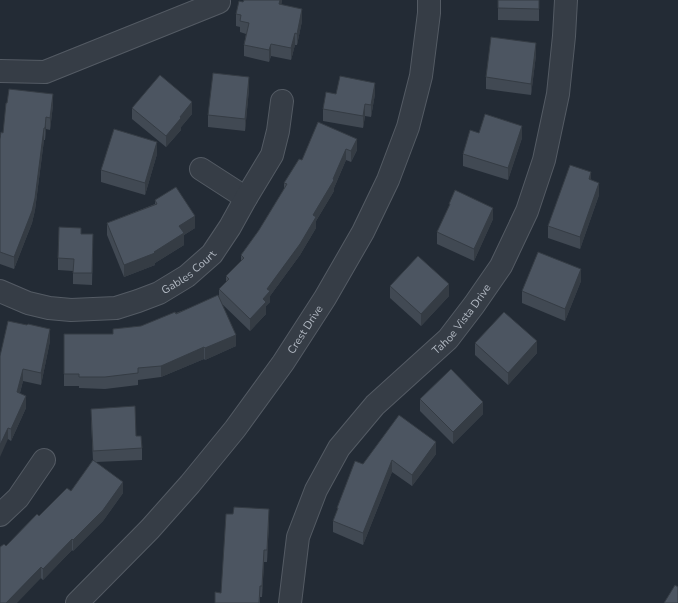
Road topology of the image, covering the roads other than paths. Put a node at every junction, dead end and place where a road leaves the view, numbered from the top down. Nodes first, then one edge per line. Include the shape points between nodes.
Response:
1 (429, 0) edge
2 (566, 0) edge
3 (219, 2) dead end
4 (0, 71) edge
5 (282, 101) dead end
6 (201, 169) dead end
7 (246, 198) junction
8 (0, 291) edge
9 (44, 460) dead end
10 (0, 515) edge
11 (77, 603) edge
12 (290, 603) edge

1 - 11 street, Crest Drive via 421,76 408,127 388,180 363,232 325,298 283,363 235,429 150,529
2 - 12 street, Tahoe Vista Drive via 558,94 544,160 527,211 501,266 448,339 375,406 339,448 316,490 298,537
3 - 4 street via 45,72
5 - 7 street, Gables Court via 272,155
6 - 7 street
7 - 8 street, Gables Court via 212,254 187,276 159,293 138,301 116,308 71,310 28,303
9 - 10 street via 18,498

